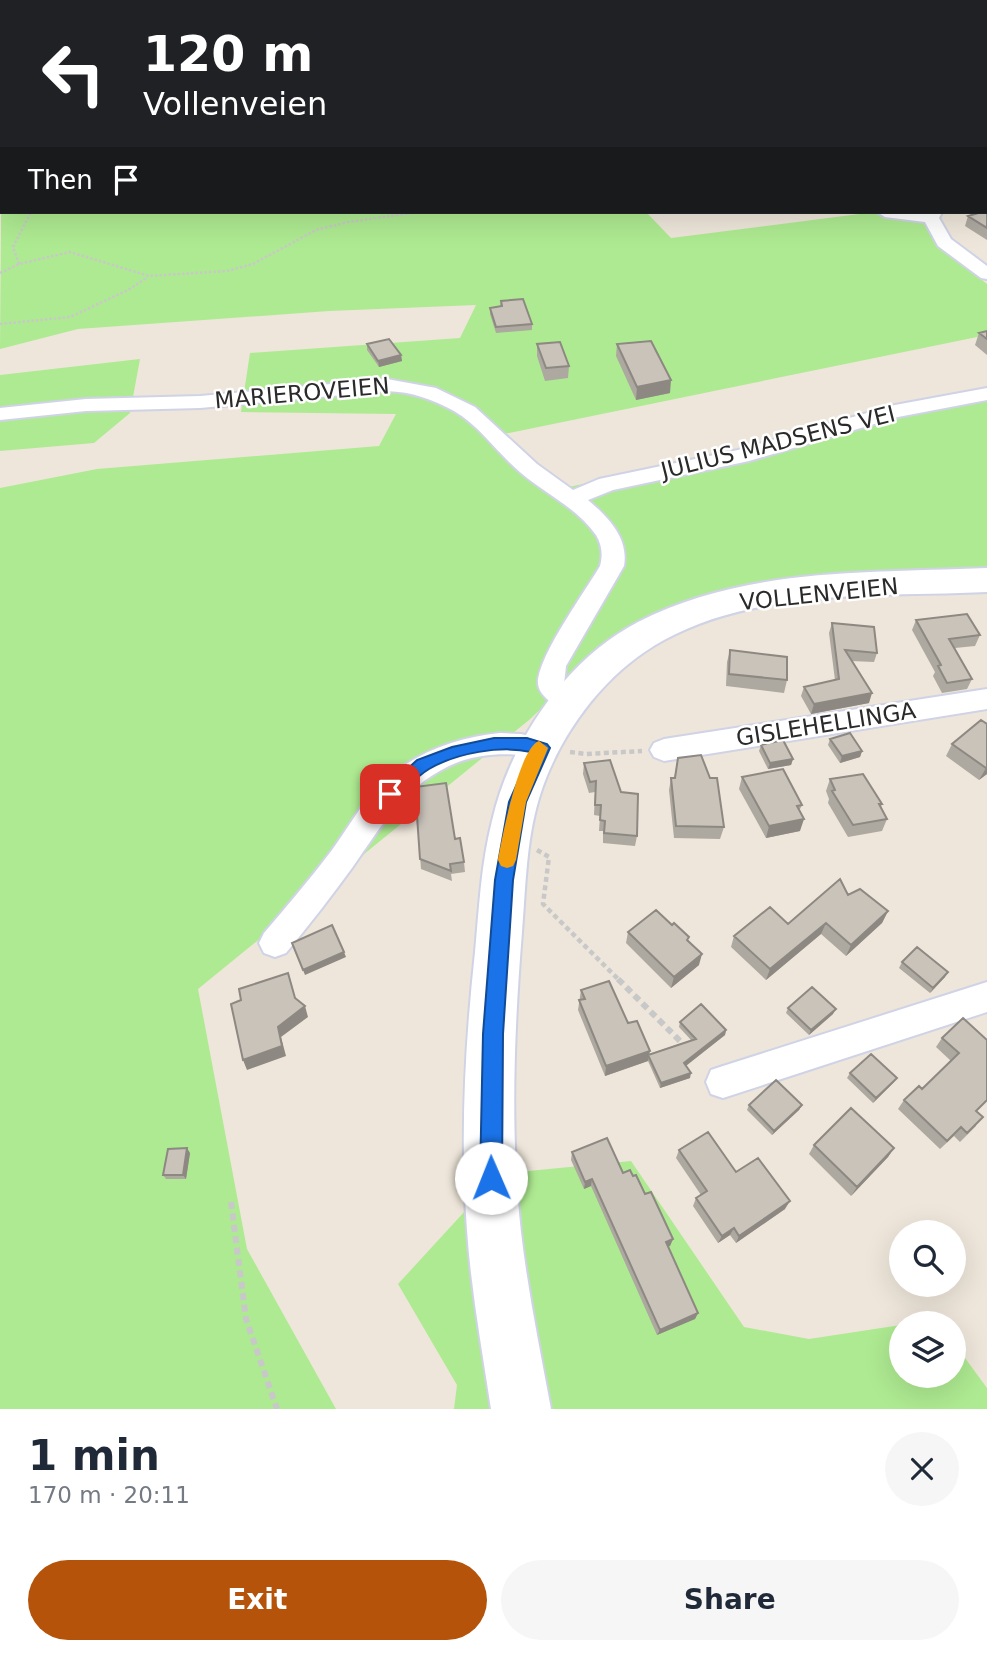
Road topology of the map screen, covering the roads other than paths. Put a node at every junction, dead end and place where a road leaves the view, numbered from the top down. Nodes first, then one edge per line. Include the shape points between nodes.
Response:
1 (933, 215) edge
2 (987, 274) edge
3 (987, 394) edge
4 (0, 414) edge
5 (571, 499) junction
6 (987, 580) edge
7 (987, 699) edge
8 (568, 704) junction
9 (541, 748) junction
10 (664, 750) road end
11 (275, 943) dead end
12 (987, 997) edge
13 (723, 1082) road end
14 (521, 1409) edge

1 - 2 street via 944,242
3 - 5 street, JULIUS MADSENS VEI via 895,411 755,452 607,484
4 - 5 street, MARIEROVEIEN via 404,386 440,396 476,416 525,466
5 - 8 street, MARIEROVEIEN via 598,522 614,552 612,566 553,666 551,687
6 - 8 main road, VOLLENVEIEN via 810,590 707,609 628,645
7 - 10 street, GISLEHELLINGA
8 - 9 main road, VOLLENVEIEN
9 - 11 street via 494,744 423,765 368,819
9 - 14 main road, VOLLENVEIEN via 523,786 510,835 497,958 490,1152 495,1242
12 - 13 street

